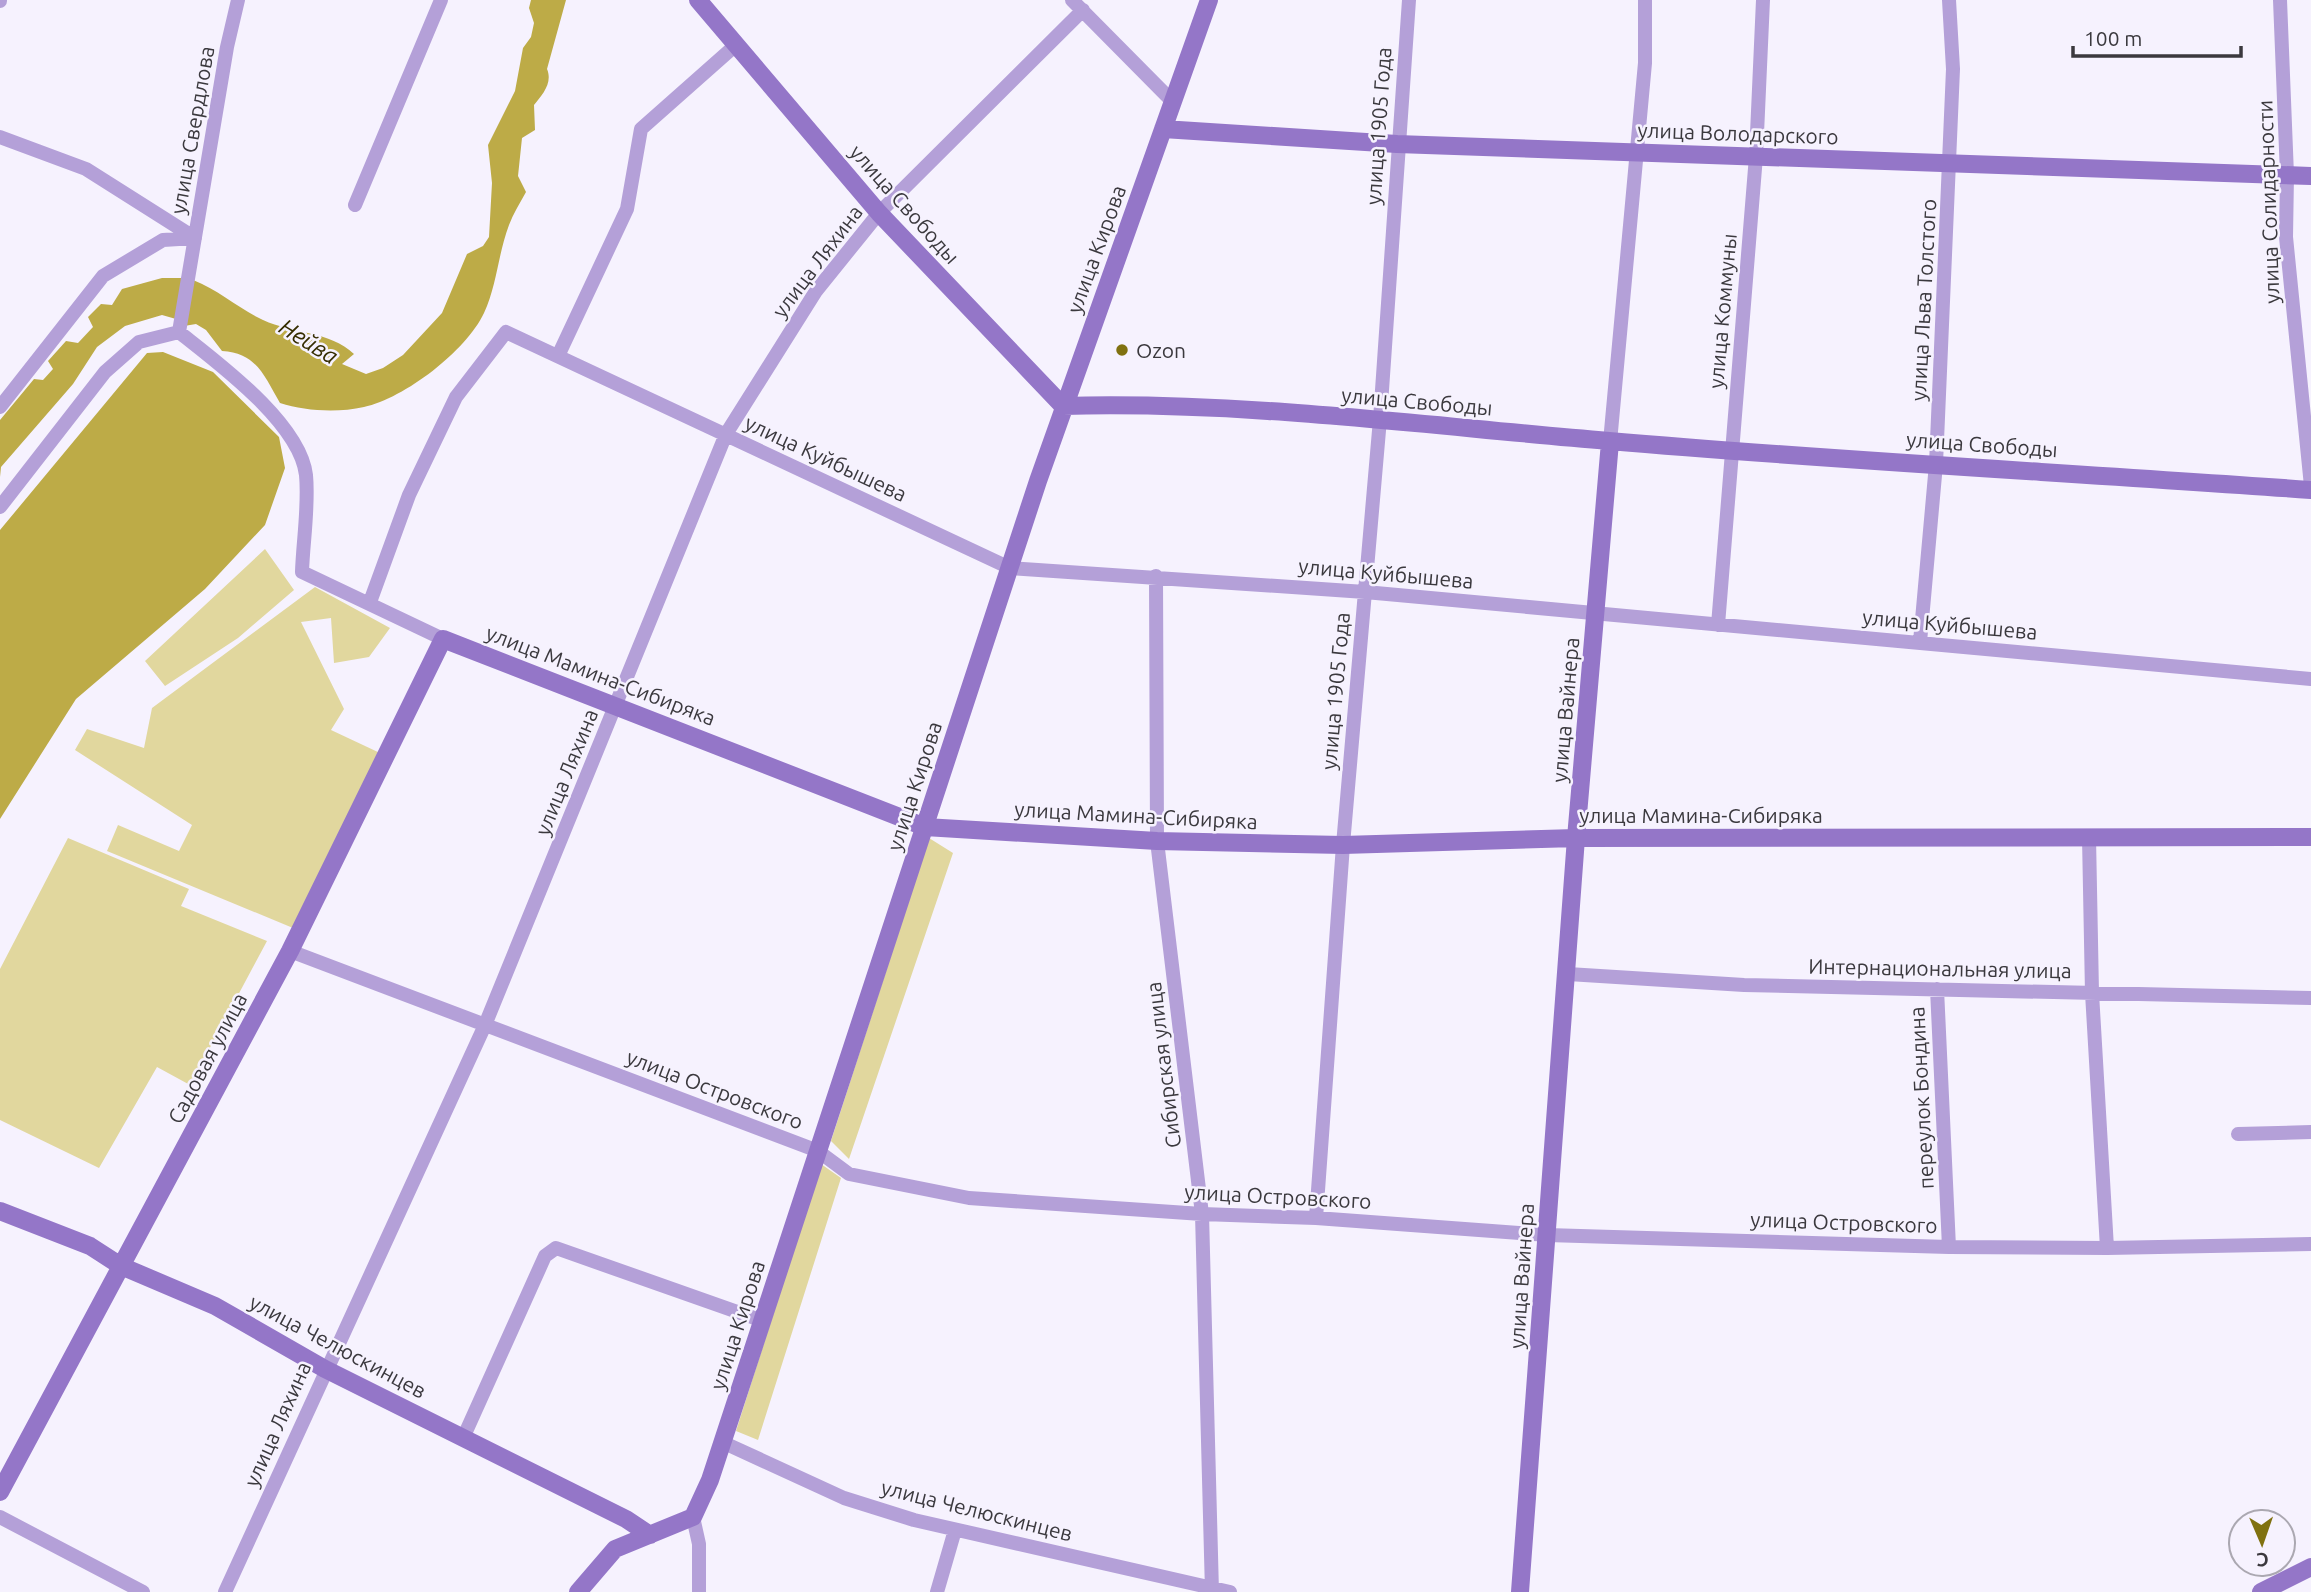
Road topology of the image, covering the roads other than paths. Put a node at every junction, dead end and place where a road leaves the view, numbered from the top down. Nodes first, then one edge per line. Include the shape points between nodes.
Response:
1 (239, 0) edge
2 (440, 0) edge
3 (698, 0) edge
4 (1209, 0) edge
5 (1409, 0) edge
6 (1645, 0) edge
7 (1763, 0) edge
8 (1949, 0) edge
9 (2280, 0) edge
10 (1078, 5) edge
11 (737, 44) junction
12 (1171, 100) junction
13 (1163, 129) junction
14 (0, 137) edge
15 (1397, 144) junction
16 (1636, 153) junction
17 (1756, 156) junction
18 (1950, 163) junction
19 (2287, 175) junction
20 (2311, 176) edge
21 (355, 205) dead end
22 (879, 213) junction
23 (195, 238) junction
24 (179, 332) junction
25 (558, 356) junction
26 (1063, 406) junction
27 (0, 407) edge
28 (1380, 419) junction
29 (726, 434) junction
30 (1610, 442) junction
31 (1732, 449) junction
32 (1936, 464) junction
33 (2311, 488) edge
34 (0, 507) edge
35 (1010, 568) junction
36 (1156, 576) junction
37 (1365, 592) junction
38 (370, 603) junction
39 (1597, 614) junction
40 (1718, 625) junction
41 (443, 639) junction
42 (1920, 642) junction
43 (2311, 679) edge
44 (617, 705) junction
45 (925, 827) junction
46 (2089, 837) junction
47 (2311, 837) edge
48 (1576, 838) junction
49 (1157, 841) junction
50 (1343, 845) junction
51 (290, 951) junction
52 (1568, 974) junction
53 (1937, 989) junction
54 (2092, 993) junction
55 (2311, 998) edge
56 (485, 1025) junction
57 (2311, 1132) edge
58 (2238, 1134) dead end
59 (818, 1151) junction
60 (0, 1211) edge
61 (1202, 1213) junction
62 (1316, 1217) junction
63 (1547, 1235) junction
64 (2311, 1244) edge
65 (1949, 1247) junction
66 (2107, 1248) junction
67 (121, 1266) junction
68 (763, 1321) junction
69 (325, 1369) junction
70 (464, 1436) junction
71 (722, 1441) junction
72 (0, 1492) edge
73 (0, 1517) edge
74 (693, 1517) junction
75 (955, 1530) junction
76 (650, 1535) junction
77 (2311, 1567) edge
78 (1212, 1591) edge
79 (143, 1592) edge
80 (225, 1592) edge
81 (578, 1592) edge
82 (699, 1592) edge
83 (937, 1592) edge
84 (1230, 1592) edge
85 (1520, 1592) edge
86 (2261, 1592) edge

1 - 23 street, улица Свердлова
2 - 21 street
3 - 11 street, улица Свободы
4 - 12 street, улица Кирова
5 - 15 street, улица 1905 Года
6 - 16 street, улица Вайнера
7 - 17 street, улица Коммуны
8 - 18 street, улица Льва Толстого via 1953,69
9 - 19 street, улица Солидарности
10 - 12 street
10 - 22 street, улица Ляхина
11 - 22 street, улица Свободы
11 - 25 street via 641,129 628,209
12 - 13 street, улица Кирова
13 - 15 street, улица Володарского
13 - 26 street, улица Кирова
14 - 23 street via 86,169
15 - 16 street, улица Володарского
15 - 28 street, улица 1905 Года
16 - 17 street, улица Володарского
16 - 30 street, улица Вайнера
17 - 18 street, улица Володарского
17 - 31 street, улица Коммуны
18 - 19 street, улица Володарского
18 - 32 street, улица Льва Толстого
19 - 20 street, улица Володарского
19 - 33 street, улица Солидарности via 2286,237
22 - 26 street, улица Свободы
22 - 29 street, улица Ляхина via 816,291
23 - 24 street, улица Свердлова
23 - 27 street via 163,240 103,276
24 - 34 street via 139,342 105,372
24 - 38 street, улица Мамина-Сибиряка via 285,425 306,473 302,572
25 - 29 street, улица Куйбышева
25 - 38 street, улица Куйбышева via 506,332 456,397 409,495
26 - 28 street, улица Свободы via 1135,404
26 - 35 street, улица Кирова
28 - 30 street, улица Свободы
28 - 37 street, улица 1905 Года
29 - 35 street, улица Куйбышева
29 - 44 street, улица Ляхина
30 - 31 street, улица Свободы
30 - 39 street, улица Вайнера
31 - 32 street, улица Свободы
31 - 40 street, улица Коммуны
32 - 33 street, улица Свободы
32 - 42 street, улица Льва Толстого
35 - 36 street, улица Куйбышева
35 - 45 street, улица Кирова
36 - 37 street, улица Куйбышева
36 - 49 street, Сибирская улица
37 - 39 street, улица Куйбышева
37 - 50 street, улица 1905 Года
38 - 41 street, улица Мамина-Сибиряка
39 - 40 street, улица Куйбышева
39 - 48 street, улица Вайнера
40 - 42 street, улица Куйбышева
41 - 44 street, улица Мамина-Сибиряка
41 - 51 street, Садовая улица
42 - 43 street, улица Куйбышева
44 - 45 street, улица Мамина-Сибиряка
44 - 56 street, улица Ляхина
45 - 49 street, улица Мамина-Сибиряка
45 - 59 street, улица Кирова
46 - 47 street, улица Мамина-Сибиряка
46 - 48 street, улица Мамина-Сибиряка
46 - 54 street
48 - 50 street, улица Мамина-Сибиряка
48 - 52 street, улица Вайнера
49 - 50 street, улица Мамина-Сибиряка
49 - 61 street, Сибирская улица
50 - 62 street, улица 1905 Года
51 - 56 street, улица Островского
51 - 67 street, Садовая улица
52 - 53 street, Интернациональная улица via 1744,985
52 - 63 street, улица Вайнера
53 - 54 street, Интернациональная улица
53 - 65 street, переулок Бондина
54 - 55 street, Интернациональная улица
54 - 66 street
56 - 59 street, улица Островского
56 - 69 street, улица Ляхина
57 - 58 street
59 - 61 street, улица Островского via 849,1174 969,1198
59 - 68 street, улица Кирова
60 - 67 street, улица Челюскинцев via 90,1246
61 - 62 street, улица Островского
61 - 78 street, Сибирская улица
62 - 63 street, улица Островского
63 - 65 street, улица Островского
63 - 85 street, улица Вайнера
64 - 66 street, улица Островского
65 - 66 street, улица Островского
67 - 69 street, улица Челюскинцев via 215,1306
67 - 72 street, Садовая улица
68 - 70 street via 556,1248 545,1256
68 - 71 street, улица Кирова
69 - 70 street, улица Челюскинцев
69 - 80 street, улица Ляхина
70 - 76 street, улица Челюскинцев
71 - 74 street, улица Кирова
71 - 75 street, улица Челюскинцев via 844,1498
73 - 79 street
74 - 76 street
74 - 82 street via 699,1544
75 - 78 street, улица Челюскинцев
75 - 83 street
76 - 81 street via 615,1549
77 - 86 street
78 - 84 street, улица Челюскинцев

